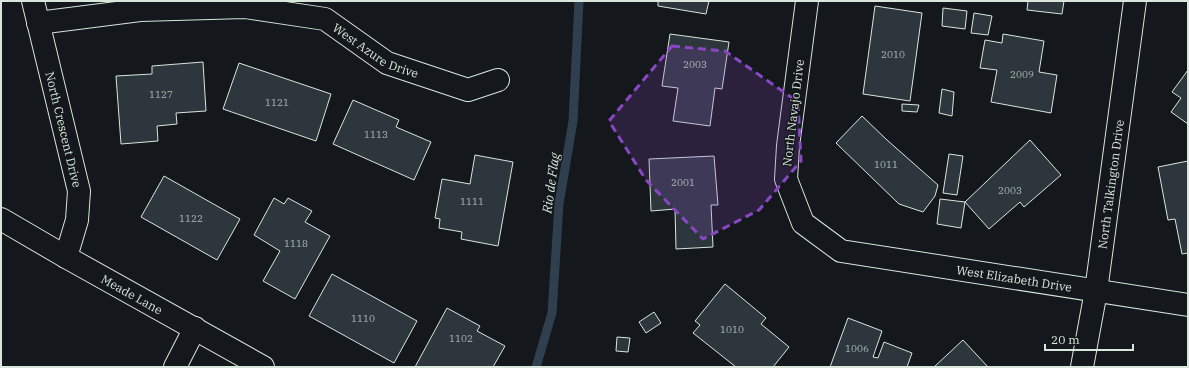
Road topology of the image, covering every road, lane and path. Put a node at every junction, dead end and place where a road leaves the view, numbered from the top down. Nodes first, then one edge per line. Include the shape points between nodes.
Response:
1 (33, 1) edge
2 (807, 1) edge
3 (1135, 1) edge
4 (38, 23) junction
5 (498, 80) dead end
6 (1, 219) edge
7 (841, 251) joint
8 (66, 257) junction
9 (1096, 291) junction
10 (1188, 305) edge
11 (195, 328) junction
12 (175, 367) edge
13 (263, 367) edge
14 (1082, 367) edge

1 - 4 street, North Crescent Drive
2 - 7 street, North Navajo Drive via 786,179 803,223
3 - 9 street, North Talkington Drive
4 - 5 street, West Azure Drive via 140,10 244,7 325,19 387,62 468,90
4 - 8 street, North Crescent Drive via 79,191 77,220
6 - 8 street, Meade Lane
7 - 9 street, West Elizabeth Drive
8 - 11 street, Meade Lane
9 - 10 street, West Elizabeth Drive
9 - 14 street, North Talkington Drive
11 - 12 street
11 - 13 street, Meade Lane

